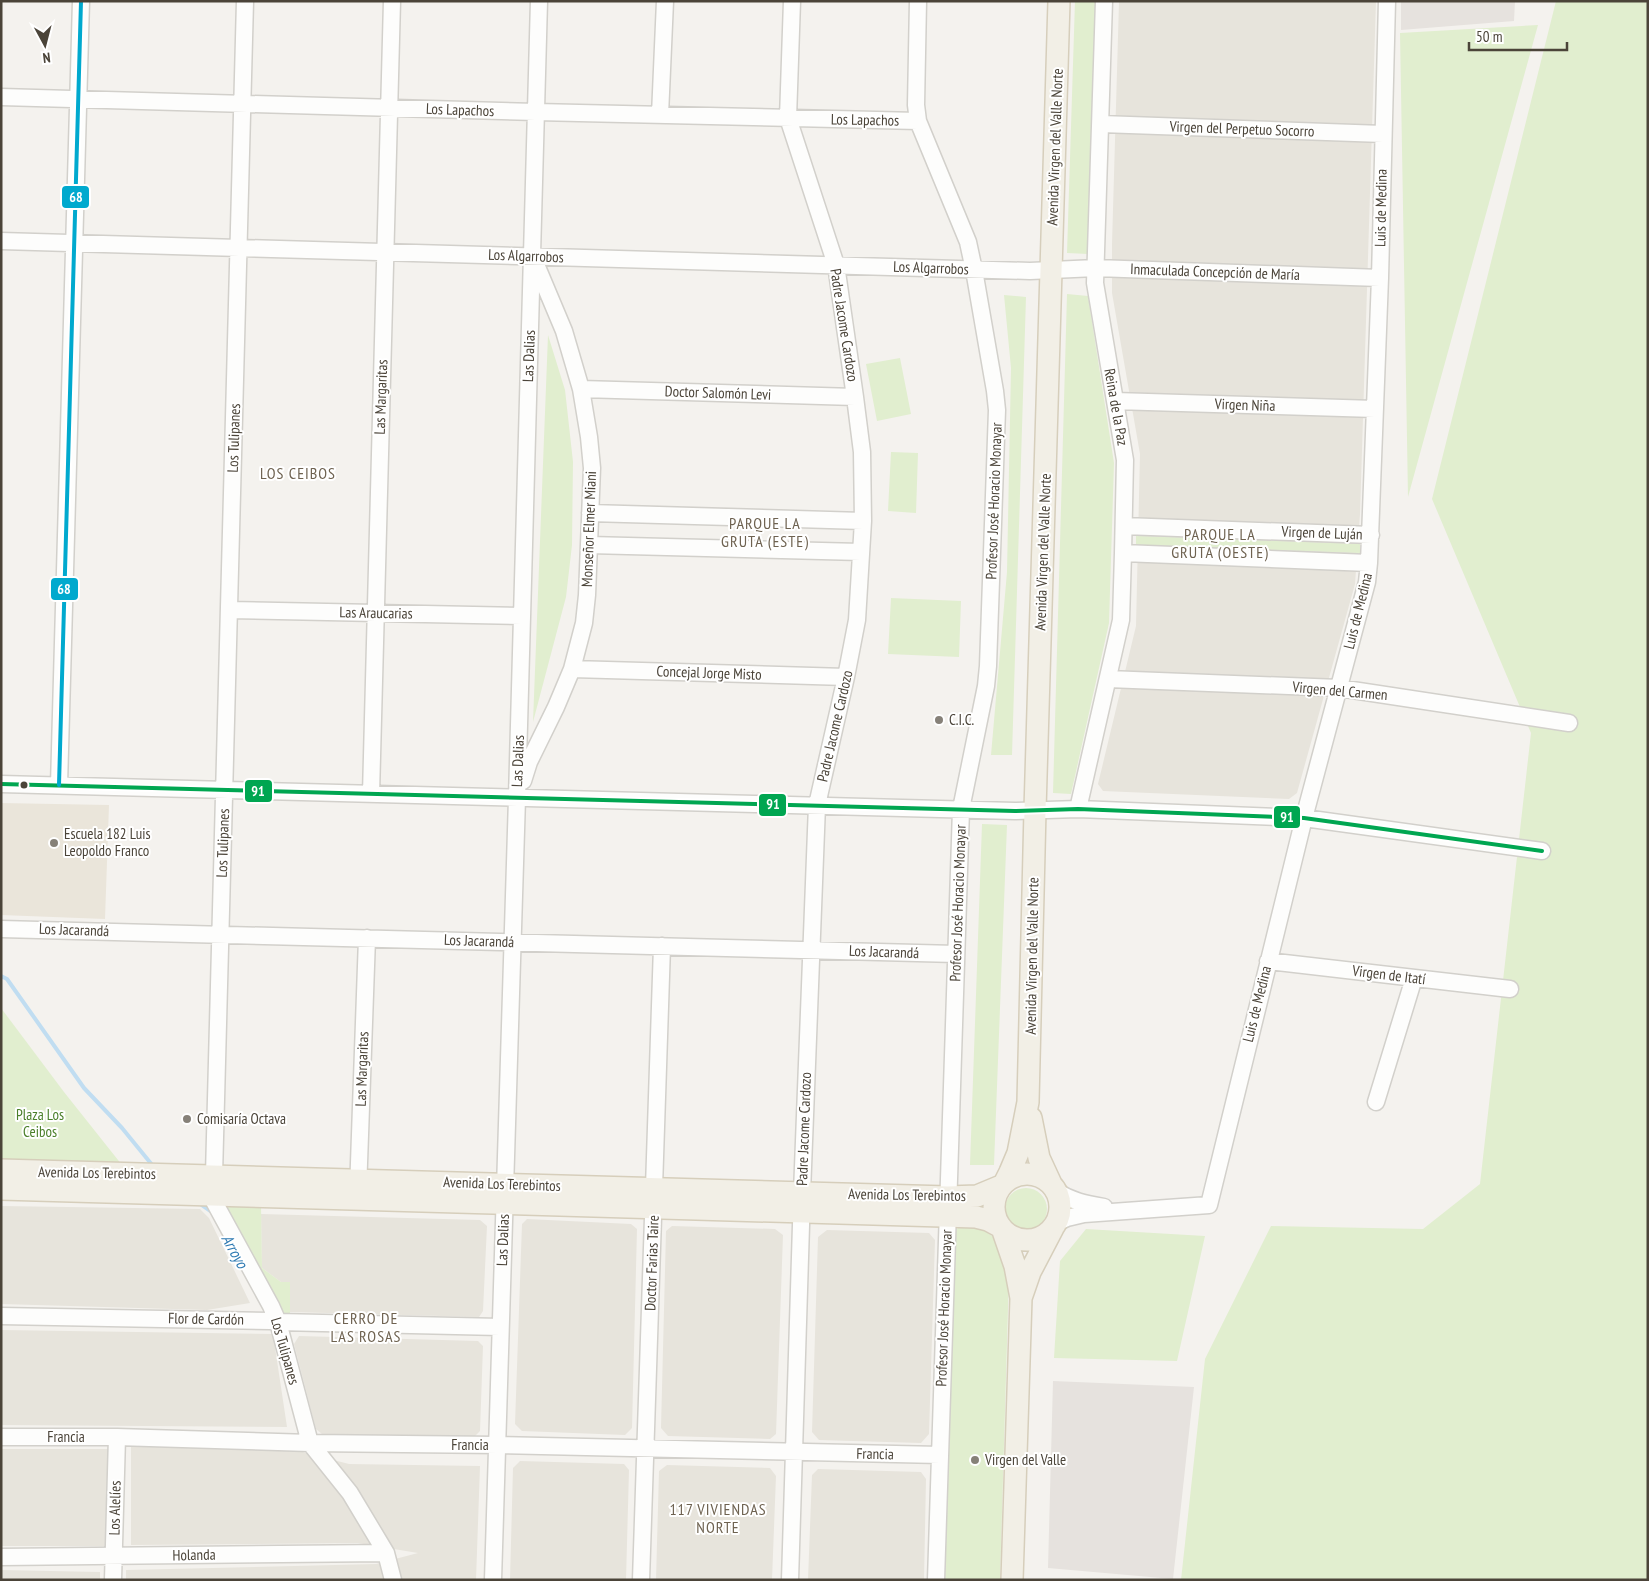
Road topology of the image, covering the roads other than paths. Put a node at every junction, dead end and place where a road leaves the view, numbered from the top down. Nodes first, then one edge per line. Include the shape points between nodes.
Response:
1 (81, 1) edge
2 (245, 1) edge
3 (392, 1) edge
4 (539, 1) edge
5 (665, 1) edge
6 (792, 1) edge
7 (918, 1) edge
8 (1060, 1) edge
9 (1104, 1) edge
10 (1387, 1) edge
11 (1, 97) edge
12 (78, 99) junction
13 (243, 104) junction
14 (389, 108) junction
15 (536, 112) junction
16 (660, 115) junction
17 (788, 118) junction
18 (918, 122) junction
19 (1101, 124) junction
20 (1383, 134) junction
21 (1, 241) edge
22 (74, 243) junction
23 (239, 248) junction
24 (385, 252) junction
25 (532, 256) junction
26 (836, 265) junction
27 (1096, 268) junction
28 (974, 270) junction
29 (1051, 271) junction
30 (1380, 278) junction
31 (581, 389) junction
32 (855, 397) junction
33 (1114, 401) junction
34 (1375, 409) junction
35 (590, 513) junction
36 (863, 521) junction
37 (1124, 526) junction
38 (1370, 535) junction
39 (589, 545) junction
40 (861, 552) junction
41 (1124, 553) junction
42 (1369, 563) junction
43 (230, 610) junction
44 (375, 613) junction
45 (522, 616) junction
46 (572, 669) junction
47 (846, 677) junction
48 (1108, 679) junction
49 (1339, 688) junction
50 (1569, 723) dead end
51 (1, 784) edge
52 (59, 785) junction
53 (224, 790) junction
54 (370, 794) junction
55 (517, 798) junction
56 (817, 806) junction
57 (961, 809) junction
58 (1078, 809) junction
59 (1035, 810) junction
60 (1304, 818) junction
61 (1542, 851) dead end
62 (1, 928) edge
63 (221, 934) junction
64 (367, 938) junction
65 (512, 942) junction
66 (662, 946) junction
67 (811, 950) junction
68 (956, 954) junction
69 (1268, 960) junction
70 (1414, 978) junction
71 (1510, 989) dead end
72 (1028, 1102) junction
73 (1376, 1102) dead end
74 (1, 1170) edge
75 (1003, 1184) junction
76 (213, 1186) junction
77 (1054, 1188) junction
78 (1, 1189) edge
79 (358, 1190) junction
80 (504, 1194) junction
81 (654, 1198) junction
82 (802, 1203) junction
83 (948, 1207) junction
84 (1131, 1210) junction
85 (1054, 1225) junction
86 (1001, 1228) junction
87 (1021, 1298) junction
88 (1, 1316) edge
89 (278, 1322) junction
90 (500, 1327) junction
91 (1, 1437) edge
92 (117, 1437) junction
93 (310, 1443) junction
94 (497, 1445) junction
95 (646, 1448) junction
96 (794, 1452) junction
97 (940, 1456) junction
98 (386, 1553) junction
99 (1, 1556) edge
100 (114, 1556) junction
101 (113, 1580) edge
102 (393, 1580) edge
103 (493, 1580) edge
104 (641, 1580) edge
105 (790, 1580) edge
106 (936, 1580) edge
107 (1012, 1580) edge

1 - 12 street
2 - 13 street, Los Tulipanes
3 - 14 street, Las Margaritas
4 - 15 street, Las Dalias
5 - 16 street
6 - 17 street, Padre Jacome Cardozo
7 - 18 street, Profesor José Horacio Monayar
8 - 29 main road, Avenida Virgen del Valle Norte
9 - 19 street, Reina de la Paz
10 - 20 street, Luis de Medina
11 - 12 street, Los Lapachos
12 - 13 street, Los Lapachos
12 - 22 street
13 - 14 street, Los Lapachos
13 - 23 street, Los Tulipanes
14 - 15 street, Los Lapachos
14 - 24 street, Las Margaritas
15 - 16 street, Los Lapachos
15 - 25 street, Las Dalias
16 - 17 street, Los Lapachos
17 - 18 street, Los Lapachos
17 - 26 street, Padre Jacome Cardozo
18 - 28 street, Profesor José Horacio Monayar via 968,242
19 - 20 street, Virgen del Perpetuo Socorro
19 - 27 street, Reina de la Paz
20 - 30 street, Luis de Medina
21 - 22 street, Los Algarrobos
22 - 23 street, Los Algarrobos
22 - 52 street
23 - 24 street, Los Algarrobos
23 - 43 street, Los Tulipanes
24 - 25 street, Los Algarrobos
24 - 44 street, Las Margaritas
25 - 26 street, Los Algarrobos
25 - 31 street, Monseñor Elmer Miani via 564,331
25 - 45 street, Las Dalias
26 - 28 street, Los Algarrobos
26 - 32 street, Padre Jacome Cardozo
27 - 29 street, Inmaculada Concepción de María
27 - 30 street, Inmaculada Concepción de María
27 - 33 street, Reina de la Paz via 1095,283
28 - 29 street, Los Algarrobos
28 - 57 street, Profesor José Horacio Monayar via 997,410 988,666
29 - 59 main road, Avenida Virgen del Valle Norte
30 - 34 street, Luis de Medina
31 - 32 street, Doctor Salomón Levi
31 - 35 street, Monseñor Elmer Miani via 592,468
32 - 36 street, Padre Jacome Cardozo via 862,452
33 - 34 street, Virgen Niña
33 - 37 street, Reina de la Paz via 1125,460
34 - 38 street, Luis de Medina
35 - 36 street
35 - 39 street, Monseñor Elmer Miani
36 - 40 street, Padre Jacome Cardozo
37 - 38 street, Virgen de Luján
37 - 41 street, Reina de la Paz
38 - 42 street, Luis de Medina
39 - 40 street
39 - 46 street, Monseñor Elmer Miani via 584,623
40 - 47 street, Padre Jacome Cardozo via 858,620
41 - 42 street, Virgen de Luján
41 - 48 street, Reina de la Paz via 1121,620
42 - 49 street, Luis de Medina
43 - 44 street, Las Araucarias
43 - 53 street, Los Tulipanes
44 - 45 street, Las Araucarias
44 - 54 street, Las Margaritas
45 - 55 street, Las Dalias
46 - 47 street, Concejal Jorge Misto
46 - 55 street, Monseñor Elmer Miani via 529,762
47 - 56 street, Padre Jacome Cardozo
48 - 49 street, Virgen del Carmen
48 - 58 street, Reina de la Paz
49 - 50 street, Virgen del Carmen
49 - 60 street, Luis de Medina
51 - 52 street
52 - 53 street
53 - 54 street
53 - 63 street, Los Tulipanes
54 - 55 street
55 - 56 street
55 - 65 street, Las Dalias
56 - 57 street
56 - 67 street, Padre Jacome Cardozo
57 - 59 street
57 - 68 street, Profesor José Horacio Monayar
58 - 59 street
58 - 60 street
59 - 72 main road, Avenida Virgen del Valle Norte
60 - 61 street
60 - 69 street, Luis de Medina
62 - 63 street, Los Jacarandá
63 - 64 street, Los Jacarandá
63 - 76 street, Los Tulipanes
64 - 65 street, Los Jacarandá
64 - 79 street, Las Margaritas
65 - 66 street, Los Jacarandá
65 - 80 street, Las Dalias
66 - 67 street, Los Jacarandá
66 - 81 street, Doctor Farias Taire
67 - 68 street, Los Jacarandá
67 - 82 street, Padre Jacome Cardozo
68 - 83 street, Profesor José Horacio Monayar
69 - 70 street, Virgen de Itatí
69 - 84 street, Luis de Medina via 1209,1205
70 - 71 street, Virgen de Itatí
70 - 73 street
72 - 75 main road, Avenida Virgen del Valle Norte via 1018,1153
72 - 77 main road, Avenida Virgen del Valle Norte via 1039,1158
74 - 76 main road, Avenida Los Terebintos
75 - 77 main road via 1013,1176 1033,1174
75 - 83 main road, Avenida Los Terebintos
75 - 86 main road via 993,1205 994,1216
76 - 78 main road, Avenida Los Terebintos
76 - 79 main road, Avenida Los Terebintos
76 - 89 street, Los Tulipanes
77 - 84 street via 1078,1202
77 - 85 main road via 1060,1207
79 - 80 main road, Avenida Los Terebintos
80 - 81 main road, Avenida Los Terebintos
80 - 90 street, Las Dalias
81 - 82 main road, Avenida Los Terebintos
81 - 95 street, Doctor Farias Taire
82 - 83 main road, Avenida Los Terebintos
82 - 96 street, Padre Jacome Cardozo
83 - 86 main road, Avenida Los Terebintos via 988,1220
83 - 97 street, Profesor José Horacio Monayar
84 - 85 street via 1084,1214
85 - 86 main road via 1045,1235 1023,1240
85 - 87 main road via 1030,1272
86 - 87 main road via 1015,1266
87 - 107 main road
88 - 89 street, Flor de Cardón
89 - 90 street, Flor de Cardón
89 - 93 street, Los Tulipanes
90 - 94 street, Las Dalias
91 - 92 street, Francia
92 - 93 street, Francia
92 - 100 street, Los Alelíes
93 - 94 street, Francia
93 - 98 street, Los Tulipanes via 350,1493
94 - 95 street, Francia
94 - 103 street, Las Dalias
95 - 96 street, Francia
95 - 104 street, Doctor Farias Taire
96 - 97 street, Francia
96 - 105 street, Padre Jacome Cardozo
97 - 106 street, Profesor José Horacio Monayar
98 - 100 street, Holanda
98 - 102 street, Los Tulipanes
99 - 100 street, Holanda
100 - 101 street, Los Alelíes

